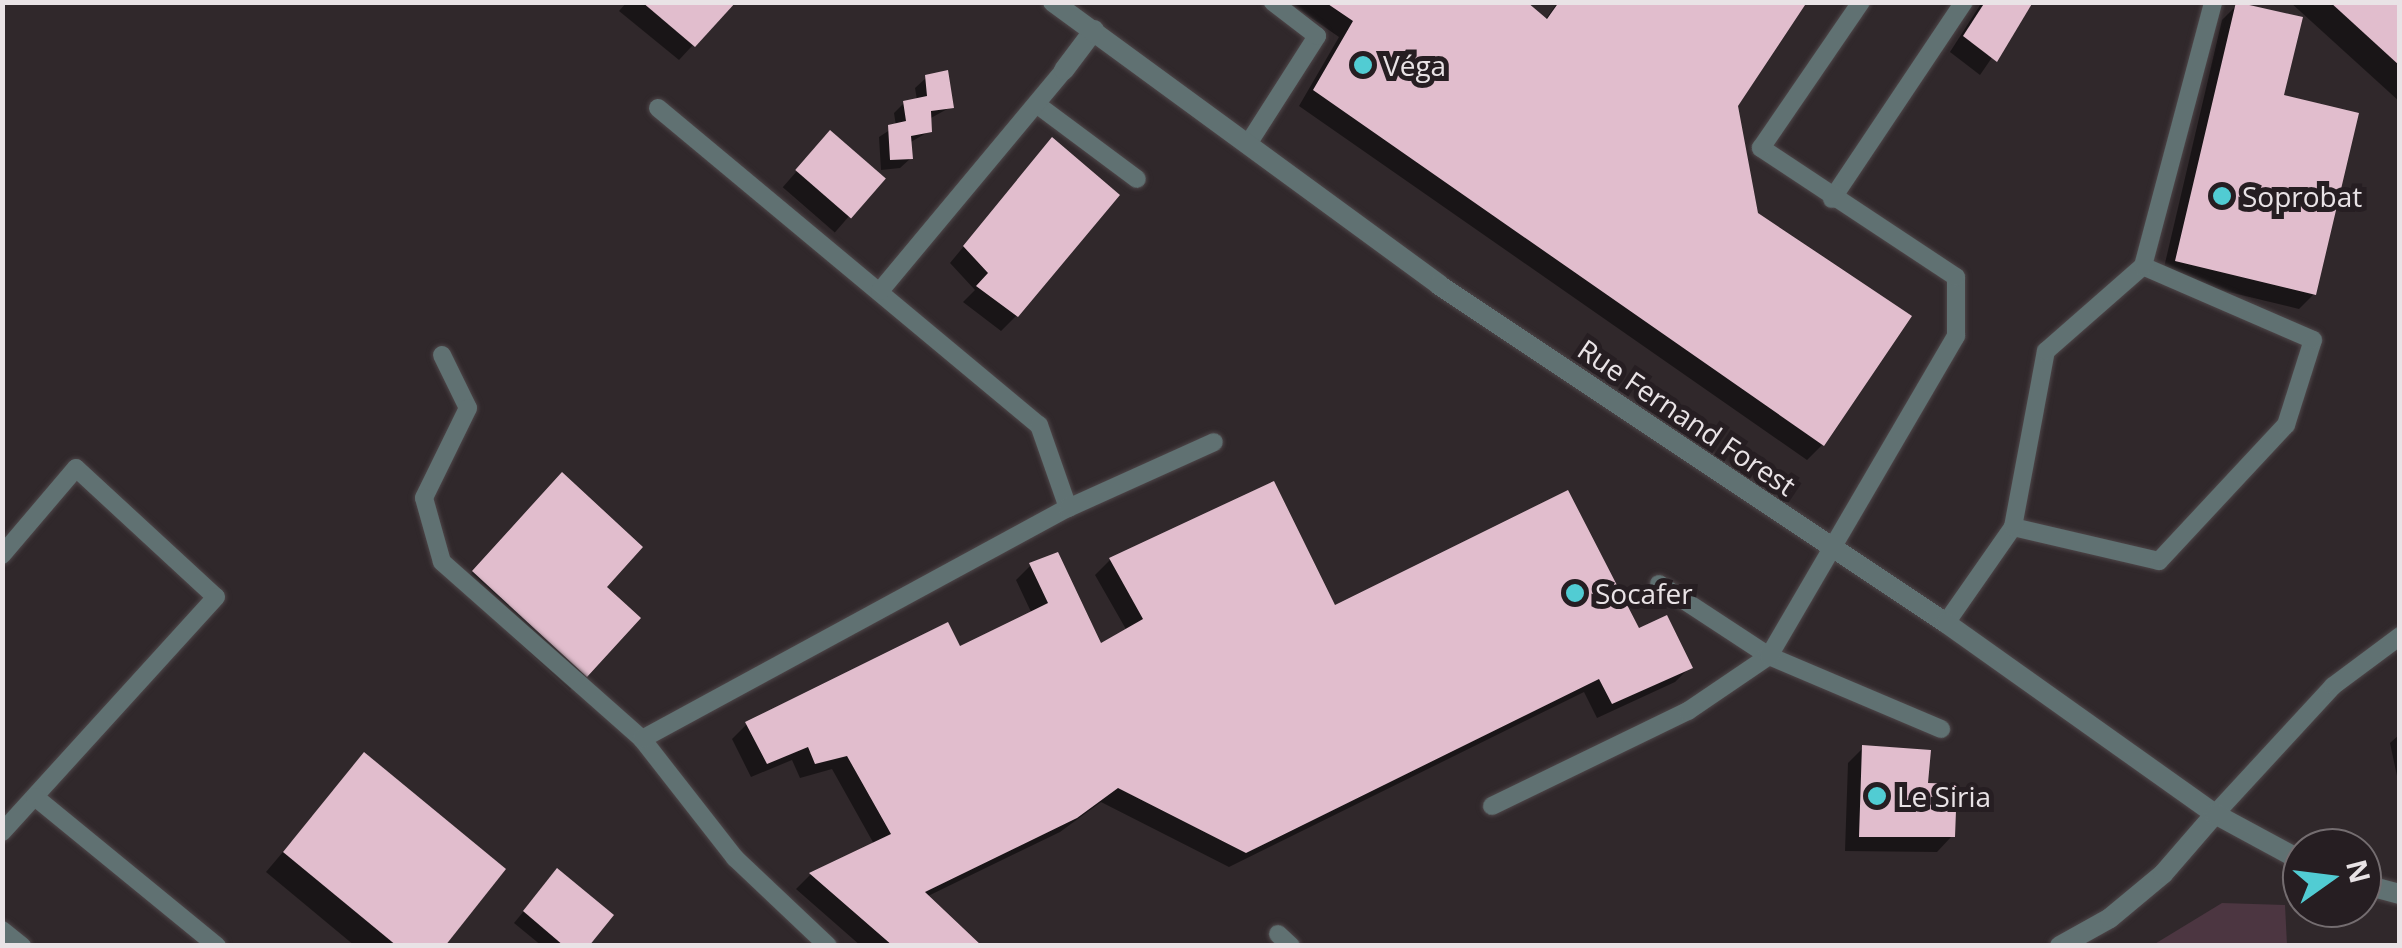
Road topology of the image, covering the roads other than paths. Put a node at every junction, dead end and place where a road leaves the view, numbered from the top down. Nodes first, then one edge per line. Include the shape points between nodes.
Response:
1 (1273, 2) edge
2 (1861, 2) edge
3 (1964, 2) edge
4 (2213, 2) edge
5 (1055, 3) edge
6 (1094, 30) junction
7 (1064, 70) joint
8 (1038, 106) junction
9 (658, 108) dead end
10 (1248, 144) junction
11 (1137, 179) dead end
12 (1832, 199) junction
13 (2144, 266) junction
14 (880, 292) junction
15 (442, 355) dead end
16 (1214, 442) dead end
17 (1068, 508) junction
18 (2012, 526) junction
19 (1835, 548) junction
20 (2, 555) edge
21 (1658, 584) dead end
22 (1946, 623) junction
23 (2400, 636) edge
24 (1769, 656) junction
25 (1941, 729) dead end
26 (642, 739) junction
27 (35, 797) junction
28 (1492, 806) dead end
29 (2215, 814) junction
30 (2, 832) edge
31 (2282, 849) edge
32 (2, 930) edge
33 (22, 946) edge
34 (217, 946) edge
35 (828, 946) edge
36 (2060, 946) edge

1 - 10 lane via 1317,36
2 - 12 lane via 1761,148
3 - 12 lane
4 - 13 lane
5 - 6 street, Rue Fernand Forest
6 - 7 street
6 - 10 street, Rue Fernand Forest
7 - 8 lane
8 - 11 lane
8 - 14 lane
9 - 14 lane
10 - 19 street, Rue Fernand Forest via 1439,286
12 - 19 lane via 1956,277 1956,336
13 - 18 lane via 2046,351
13 - 18 lane via 2312,340 2286,426 2158,561
14 - 17 lane via 1038,425
15 - 26 lane via 468,408 424,498 442,562
16 - 17 lane
17 - 26 lane
18 - 22 lane
19 - 22 street, Rue Fernand Forest
19 - 24 lane
20 - 27 lane via 76,468 216,598
21 - 24 lane
22 - 29 street, Rue Fernand Forest
23 - 29 lane via 2333,686
24 - 25 lane
24 - 28 lane via 1688,711
26 - 35 lane via 735,858
27 - 30 lane
27 - 34 lane
29 - 31 street, Rue Fernand Forest
29 - 36 street via 2163,874 2110,918
32 - 33 lane

